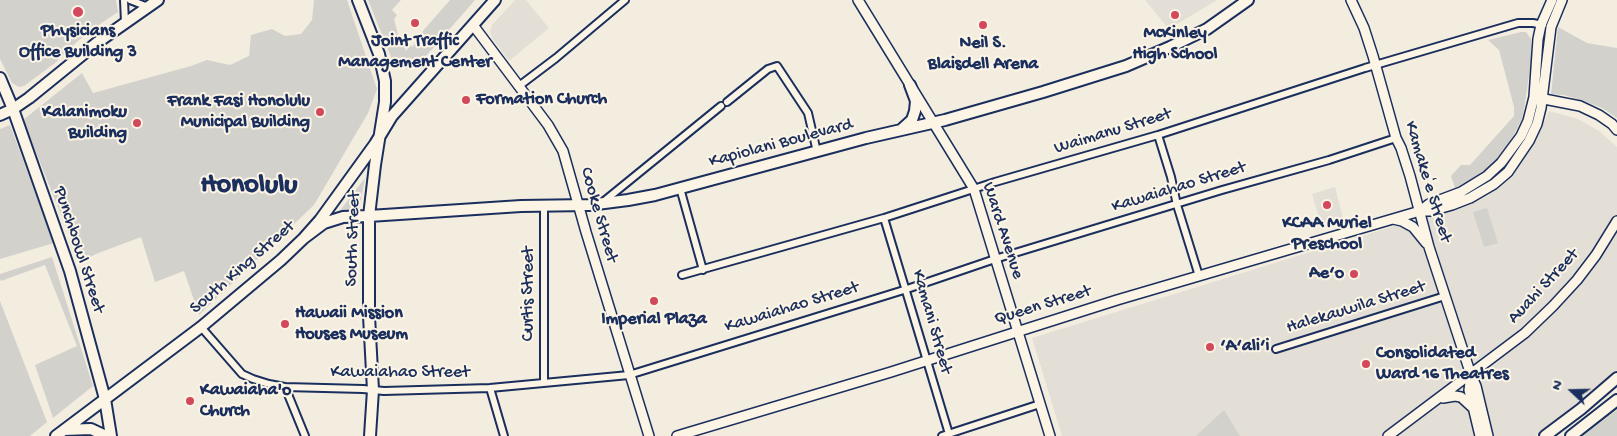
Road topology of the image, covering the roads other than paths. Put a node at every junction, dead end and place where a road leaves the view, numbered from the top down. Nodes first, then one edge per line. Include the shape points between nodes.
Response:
1 (124, 0) edge
2 (130, 0) edge
3 (158, 0) edge
4 (358, 0) edge
5 (495, 0) edge
6 (626, 0) edge
7 (858, 0) edge
8 (1248, 0) edge
9 (1350, 0) edge
10 (1552, 0) edge
11 (1562, 0) edge
12 (148, 6) junction
13 (125, 22) junction
14 (1542, 24) junction
15 (473, 25) junction
16 (1551, 27) junction
17 (1376, 66) junction
18 (0, 78) edge
19 (910, 85) junction
20 (519, 86) junction
21 (1539, 98) junction
22 (14, 109) junction
23 (0, 115) edge
24 (933, 123) junction
25 (901, 130) junction
26 (1617, 130) edge
27 (380, 134) junction
28 (1158, 135) junction
29 (1396, 138) junction
30 (817, 152) junction
31 (680, 188) junction
32 (974, 189) junction
33 (602, 203) junction
34 (578, 205) junction
35 (1177, 205) junction
36 (544, 206) junction
37 (1420, 211) junction
38 (369, 216) junction
39 (884, 218) junction
40 (1393, 219) junction
41 (1617, 221) edge
42 (304, 238) junction
43 (1429, 247) junction
44 (995, 259) junction
45 (702, 270) junction
46 (682, 275) dead end
47 (1200, 276) junction
48 (906, 289) junction
49 (1445, 296) junction
50 (201, 326) junction
51 (1018, 332) junction
52 (1276, 348) dead end
53 (927, 360) junction
54 (629, 374) junction
55 (1471, 375) junction
56 (1617, 378) edge
57 (544, 383) junction
58 (285, 387) junction
59 (490, 388) junction
60 (372, 390) junction
61 (105, 399) junction
62 (1438, 400) junction
63 (1617, 400) edge
64 (1040, 404) junction
65 (1474, 410) junction
66 (60, 433) edge
67 (945, 435) edge
68 (106, 436) edge
69 (111, 436) edge
70 (305, 436) edge
71 (370, 436) edge
72 (504, 436) edge
73 (649, 436) edge
74 (677, 436) edge
75 (1050, 436) edge
76 (1388, 436) edge
77 (1480, 436) edge
78 (1488, 436) edge
79 (1545, 436) edge
80 (1571, 436) edge

1 - 13 street
2 - 12 street
3 - 12 main road
4 - 27 main road, South Street via 383,70 385,102
5 - 15 main road, South King Street
6 - 20 street
7 - 19 street, Ward Avenue
8 - 24 main road, Kapiolani Boulevard via 1207,29 1126,66
9 - 17 street, Kamakeʻe Street via 1364,28
10 - 14 street, Queen Street
11 - 16 street, Queen Street
12 - 13 main road
13 - 22 main road
14 - 16 street, Waimanu Street
14 - 17 street, Waimanu Street via 1518,23
14 - 21 street, Queen Street via 1538,40
15 - 20 street, Cooke Street
15 - 27 main road, South King Street
16 - 21 street, Queen Street
17 - 28 street, Waimanu Street
17 - 29 street, Kamakeʻe Street
18 - 22 main road, Punchbowl Street
19 - 24 street, Ward Avenue
19 - 25 main road via 916,102 915,111 912,120
20 - 34 street, Cooke Street via 563,151
21 - 26 street via 1571,103 1592,111
21 - 37 street, Queen Street via 1537,124 1508,172 1494,184 1452,206
22 - 23 main road
22 - 61 main road, Punchbowl Street via 70,271
24 - 25 main road, Kapiolani Boulevard
24 - 32 street, Ward Avenue
25 - 30 main road, Kapiolani Boulevard
27 - 38 main road, South Street
27 - 42 main road, South King Street
28 - 32 street, Waimanu Street
28 - 35 street
29 - 35 street, Kawaiahao Street
29 - 37 street, Kamakeʻe Street
30 - 31 main road, Kapiolani Boulevard
30 - 33 street via 808,113 777,66 768,69
31 - 33 main road, Kapiolani Boulevard via 639,199
31 - 45 street
32 - 39 street, Waimanu Street
32 - 44 street, Ward Avenue
33 - 34 main road, Kapiolani Boulevard
34 - 36 main road, Kapiolani Boulevard
34 - 54 street, Cooke Street
35 - 44 street, Kawaiahao Street
35 - 47 street
36 - 38 main road, Kapiolani Boulevard
36 - 57 street, Curtis Street
37 - 40 street, Queen Street
37 - 43 street, Kamakeʻe Street
38 - 42 main road, Kapiolani Boulevard via 337,218 318,226
38 - 60 main road, South Street
39 - 45 street, Waimanu Street
39 - 48 street, Kamani Street
40 - 43 street via 1413,227
40 - 47 street, Queen Street
41 - 55 street, Auahi Street via 1595,256 1566,292 1525,333
42 - 50 main road, South King Street
43 - 49 street, Kamakeʻe Street
44 - 48 street, Kawaiahao Street
44 - 51 street, Ward Avenue
45 - 46 street, Waimanu Street
47 - 51 street, Queen Street
48 - 53 street, Kamani Street
48 - 54 street, Kawaiahao Street
49 - 52 street, Halekauwila Street
49 - 55 street, Kamakeʻe Street
50 - 58 street, Kawaiahao Street via 242,374
50 - 61 main road, South King Street
51 - 53 street, Queen Street
51 - 64 street, Ward Avenue
53 - 67 street, Kamani Street
53 - 74 street, Queen Street
54 - 57 street, Kawaiahao Street
54 - 73 street, Cooke Street
55 - 62 street, Auahi Street
55 - 65 street, Kamakeʻe Street via 1469,390
55 - 78 street, Kamakeʻe Street
56 - 79 main road
57 - 59 street, Kawaiahao Street
58 - 60 street, Kawaiahao Street
58 - 70 street
59 - 60 street, Kawaiahao Street
59 - 72 street
60 - 71 main road, South Street
61 - 66 main road, South King Street
61 - 69 main road, Punchbowl Street
62 - 65 street via 1449,396 1461,397
62 - 76 street, Auahi Street
63 - 80 main road
64 - 67 street
64 - 75 street, Ward Avenue
65 - 77 street, Kamakeʻe Street
66 - 68 main road via 91,429

